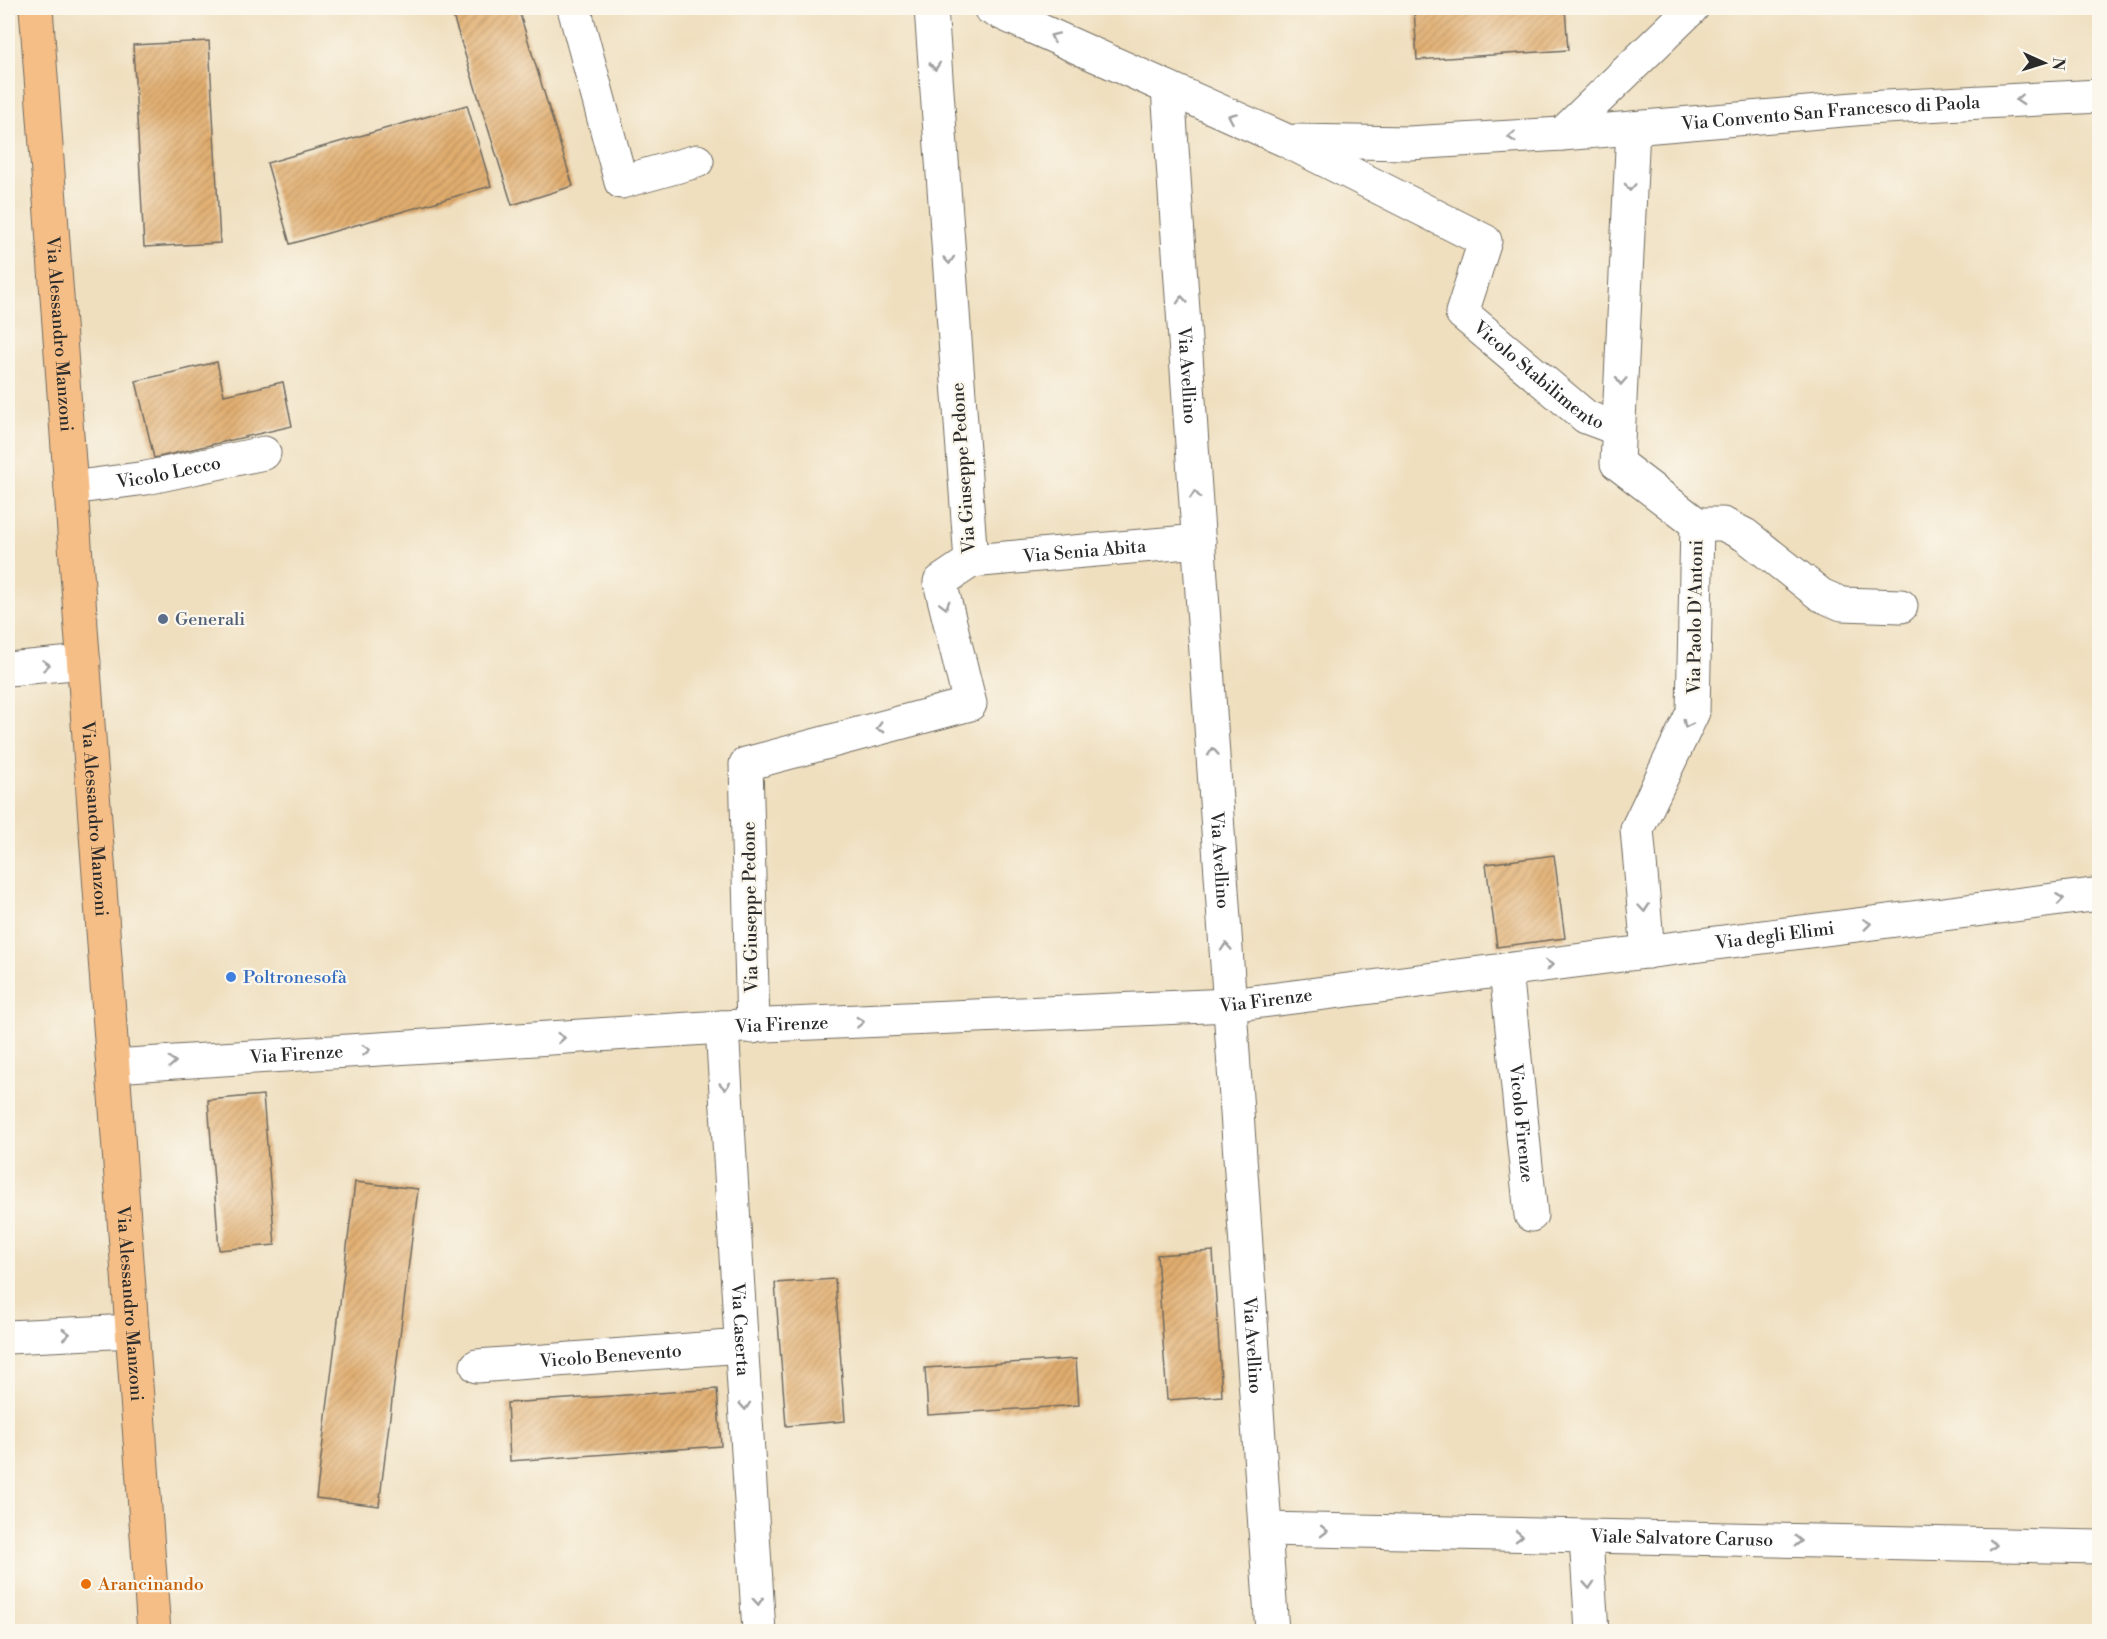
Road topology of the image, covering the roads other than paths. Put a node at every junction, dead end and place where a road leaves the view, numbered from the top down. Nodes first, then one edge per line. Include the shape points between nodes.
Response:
1 (36, 8) edge
2 (574, 8) edge
3 (931, 8) edge
4 (990, 8) edge
5 (1692, 8) edge
6 (1168, 88) junction
7 (2100, 96) edge
8 (1633, 128) junction
9 (1562, 134) junction
10 (1285, 141) junction
11 (697, 161) dead end
12 (1618, 429) junction
13 (264, 453) dead end
14 (71, 488) junction
15 (1697, 524) junction
16 (1198, 541) junction
17 (971, 561) junction
18 (1901, 606) dead end
19 (84, 662) junction
20 (8, 669) edge
21 (2100, 894) edge
22 (1648, 952) junction
23 (1506, 970) junction
24 (1449, 978) joint
25 (1230, 1005) junction
26 (737, 1028) junction
27 (113, 1066) junction
28 (1531, 1215) dead end
29 (132, 1331) junction
30 (8, 1337) edge
31 (742, 1346) junction
32 (477, 1366) dead end
33 (1265, 1529) junction
34 (1586, 1538) junction
35 (2100, 1547) edge
36 (154, 1632) edge
37 (759, 1632) edge
38 (1272, 1632) edge
39 (1592, 1632) edge

1 - 14 main road, Via Alessandro Manzoni
2 - 11 street via 621,182
3 -> 17 street, Via Giuseppe Pedone
6 -> 4 street
5 - 9 street
10 -> 6 street
16 -> 6 street, Via Avellino
7 -> 8 street, Via Convento San Francesco di Paola via 1866,108
8 - 9 street, Via Convento San Francesco di Paola
8 -> 12 street, Via Paolo D'Antoni
9 -> 10 street, Via Convento San Francesco di Paola via 1409,143
10 - 12 street, Vicolo Stabilimento via 1485,241 1462,313 1586,417
12 - 15 street, Via Paolo D'Antoni via 1617,463
13 - 14 street, Vicolo Lecco via 146,478
14 - 19 main road, Via Alessandro Manzoni
15 - 18 street via 1723,525 1745,535 1821,595 1842,604
15 -> 22 street, Via Paolo D'Antoni via 1693,712 1637,829
16 - 17 street, Via Senia Abita
25 -> 16 street, Via Avellino
17 -> 26 street, Via Giuseppe Pedone via 939,582 970,704 746,764
20 -> 19 street
19 - 27 main road, Via Alessandro Manzoni
22 -> 21 street, Via degli Elimi
23 -> 22 street, Via degli Elimi
23 - 24 street, Via degli Elimi
23 - 28 street, Vicolo Firenze
24 - 25 street, Via Firenze
26 -> 25 street, Via Firenze
25 - 33 street, Via Avellino
27 -> 26 street, Via Firenze
26 -> 31 street, Via Caserta
27 - 29 main road, Via Alessandro Manzoni
30 -> 29 street
29 - 36 main road, Via Alessandro Manzoni
31 - 32 street, Vicolo Benevento
31 -> 37 street, Via Caserta
33 -> 34 street, Viale Salvatore Caruso
33 - 38 street, Via Avellino
34 -> 35 street, Viale Salvatore Caruso
34 -> 39 street

